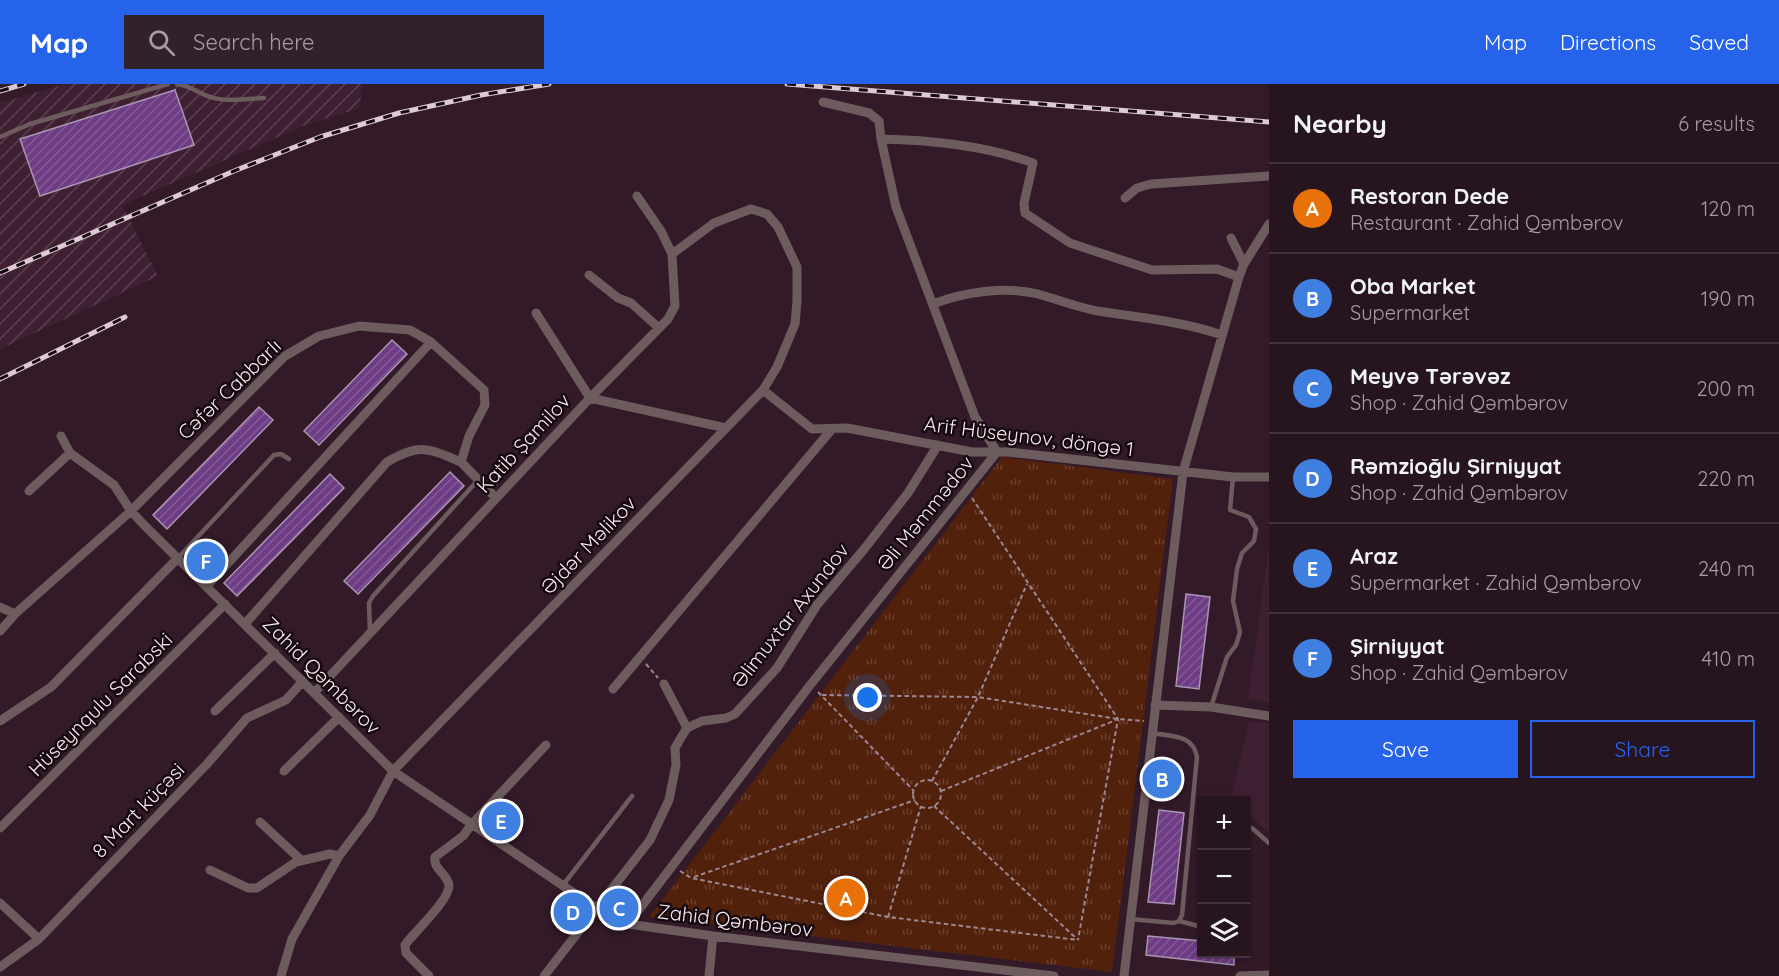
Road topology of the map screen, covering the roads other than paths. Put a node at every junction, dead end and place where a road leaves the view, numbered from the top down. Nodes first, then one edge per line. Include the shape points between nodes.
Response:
1 (168, 84) edge
2 (177, 84) edge
3 (264, 98) dead end
4 (823, 102) dead end
5 (0, 137) edge
6 (881, 139) junction
7 (1269, 176) edge
8 (637, 196) dead end
9 (1125, 198) dead end
10 (1269, 224) edge
11 (1231, 238) dead end
12 (672, 254) junction
13 (1244, 264) junction
14 (589, 275) dead end
15 (1239, 277) junction
16 (933, 304) junction
17 (536, 313) dead end
18 (658, 328) junction
19 (1222, 335) junction
20 (431, 342) junction
21 (763, 390) junction
22 (590, 398) junction
23 (726, 428) junction
24 (832, 429) junction
25 (62, 436) dead end
26 (938, 446) junction
27 (997, 452) junction
28 (70, 453) junction
29 (289, 459) dead end
30 (461, 462) junction
31 (1183, 472) junction
32 (1233, 477) junction
33 (1269, 477) edge
34 (478, 480) junction
35 (29, 491) dead end
36 (496, 498) junction
37 (130, 511) junction
38 (178, 558) junction
39 (207, 586) junction
40 (225, 604) junction
41 (0, 607) edge
42 (15, 614) junction
43 (245, 624) junction
44 (0, 631) edge
45 (370, 633) junction
46 (275, 653) junction
47 (303, 681) junction
48 (664, 684) road end
49 (613, 689) dead end
50 (315, 692) junction
51 (1155, 705) junction
52 (1211, 707) junction
53 (215, 711) dead end
54 (1269, 716) edge
55 (339, 717) junction
56 (0, 721) edge
57 (687, 728) junction
58 (1152, 733) junction
59 (546, 745) dead end
60 (284, 771) dead end
61 (393, 771) junction
62 (632, 796) dead end
63 (260, 822) dead end
64 (472, 824) junction
65 (0, 828) edge
66 (1251, 828) edge
67 (1269, 843) edge
68 (339, 856) junction
69 (301, 860) junction
70 (210, 870) dead end
71 (563, 885) junction
72 (0, 903) edge
73 (598, 908) junction
74 (1130, 918) junction
75 (1179, 921) junction
76 (628, 924) junction
77 (1197, 926) edge
78 (713, 936) junction
79 (39, 939) junction
80 (0, 967) edge
81 (1269, 975) edge
82 (281, 976) edge
83 (429, 976) edge
84 (544, 976) edge
85 (709, 976) edge
86 (1054, 976) edge
87 (1124, 976) edge
88 (1240, 976) edge
89 (1247, 976) edge

1 - 5 lane via 30,124
2 - 3 lane via 216,99
4 - 6 street, Əli Məmmədov via 869,113 879,121
6 - 15 street via 925,140 1018,157 1033,163 1025,213 1070,243 1152,270 1217,269
6 - 16 street, Əli Məmmədov via 896,207
7 - 9 street via 1151,184 1137,188
8 - 12 street, Katib Şamilov
10 - 13 street
11 - 13 street
12 - 18 street, Katib Şamilov via 675,306
12 - 21 street, Əjdər Məlikov via 714,224 751,209 767,214 778,228 797,267 795,324
13 - 15 street
14 - 18 street via 618,298 631,303
15 - 19 street
16 - 19 street via 981,292 1036,294 1102,312
16 - 27 street, Əli Məmmədov via 975,417
17 - 22 street
18 - 22 street, Katib Şamilov
19 - 31 street
20 - 30 street, Cəfər Cabbarlı via 484,390 485,405 468,436
20 - 37 street, Cəfər Cabbarlı via 410,330 359,326 318,336 285,356
20 - 39 street
21 - 23 street, Əjdər Məlikov
21 - 24 street, Arif Hüseynov, döngə 1 via 812,429
22 - 23 street
22 - 36 street, Katib Şamilov
23 - 61 street, Əjdər Məlikov
24 - 26 street, Arif Hüseynov, döngə 1 via 847,428
24 - 49 street
25 - 28 street
26 - 27 street, Arif Hüseynov, döngə 1
26 - 57 street, Əlimuxtar Axundov via 908,493 818,605 777,668 735,714
27 - 31 street, Arif Hüseynov, döngə 1
27 - 76 street, Əli Məmmədov via 811,684
28 - 35 street
28 - 37 street, Zahid Qəmbərov via 106,478
29 - 38 lane via 274,455
30 - 34 street
30 - 43 street via 426,448 404,452 387,462
31 - 32 street, Arif Hüseynov, döngə 1
31 - 51 street
32 - 33 street, Arif Hüseynov, döngə 1
32 - 52 lane via 1230,510 1249,517 1256,529 1254,541 1242,553 1237,569 1233,601 1240,633 1227,657
34 - 36 street
34 - 45 lane via 373,596 369,603
36 - 45 street, Katib Şamilov
37 - 38 street, Zahid Qəmbərov
37 - 42 street, Cəfər Cabbarlı
38 - 39 street, Zahid Qəmbərov
38 - 56 street via 51,687
39 - 40 street, Zahid Qəmbərov
40 - 43 street, Zahid Qəmbərov
40 - 65 street, Hüseynqulu Sarabski
41 - 42 street
42 - 44 street, Cəfər Cabbarlı
43 - 46 street, Zahid Qəmbərov
45 - 50 street, Katib Şamilov
46 - 47 street, Zahid Qəmbərov
46 - 53 street
47 - 50 street, Zahid Qəmbərov
47 - 79 street, 8 Mart küçəsi via 286,700 247,718
48 - 57 street
50 - 55 street, Zahid Qəmbərov
51 - 52 street
51 - 58 street
52 - 54 street
55 - 60 street
55 - 61 street, Zahid Qəmbərov
57 - 73 street via 675,748 674,783 662,818
58 - 74 street
58 - 75 lane via 1191,742 1196,747
59 - 64 street
61 - 64 street, Zahid Qəmbərov
61 - 68 street, Əjdər Məlikov via 370,815
62 - 71 lane
63 - 69 street
64 - 71 street, Zahid Qəmbərov
64 - 83 street via 435,857 436,866 448,882 448,891 405,945 406,953
66 - 67 lane
68 - 69 street
68 - 82 street, Əjdər Məlikov via 292,939
69 - 70 street via 256,888
71 - 73 street, Zahid Qəmbərov
72 - 79 street
73 - 76 street, Zahid Qəmbərov
73 - 84 street
74 - 75 lane
74 - 87 street
75 - 77 lane
76 - 78 street, Zahid Qəmbərov
78 - 85 street
78 - 86 street, Zahid Qəmbərov
79 - 80 street, 8 Mart küçəsi
81 - 89 street
88 - 89 street

